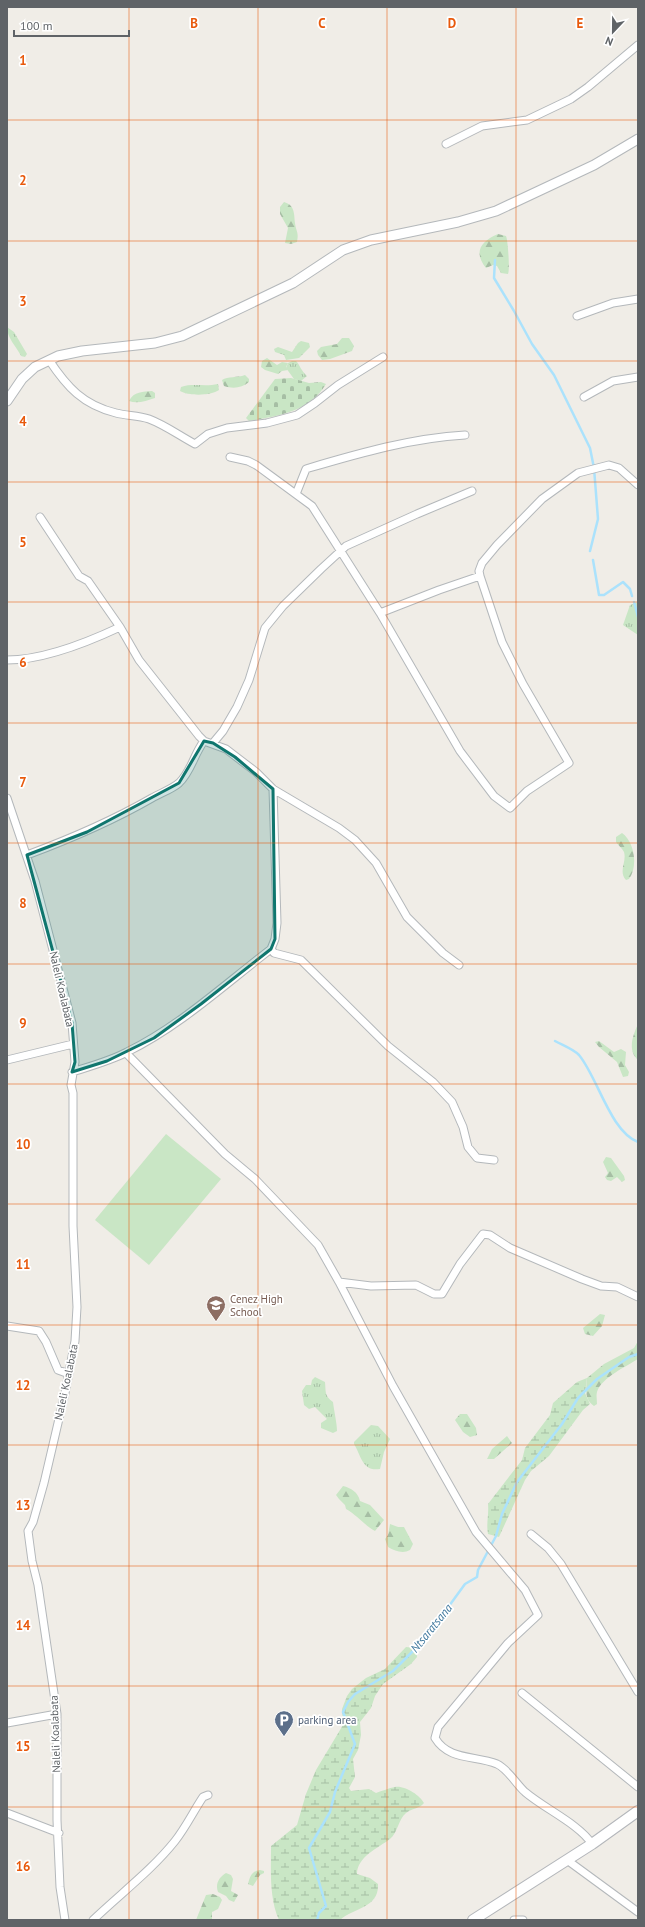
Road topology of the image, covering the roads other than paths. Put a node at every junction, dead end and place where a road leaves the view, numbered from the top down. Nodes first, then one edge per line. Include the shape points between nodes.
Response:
1 (638, 45) edge
2 (638, 139) edge
3 (446, 144) dead end
4 (638, 299) edge
5 (578, 316) dead end
6 (383, 357) dead end
7 (49, 360) junction
8 (638, 377) edge
9 (584, 397) dead end
10 (7, 400) edge
11 (465, 435) dead end
12 (230, 457) dead end
13 (638, 485) edge
14 (472, 491) dead end
15 (296, 494) junction
16 (40, 517) dead end
17 (340, 552) junction
18 (480, 576) junction
19 (380, 613) junction
20 (120, 627) junction
21 (7, 660) edge
22 (204, 741) junction
23 (213, 743) junction
24 (273, 789) junction
25 (7, 798) edge
26 (9, 811) edge
27 (27, 855) junction
28 (271, 949) junction
29 (459, 965) dead end
30 (73, 1044) junction
31 (126, 1053) junction
32 (7, 1060) edge
33 (72, 1072) junction
34 (494, 1160) dead end
35 (340, 1282) junction
36 (638, 1297) edge
37 (7, 1326) edge
38 (69, 1374) junction
39 (531, 1534) dead end
40 (638, 1692) edge
41 (522, 1693) dead end
42 (57, 1714) junction
43 (7, 1723) edge
44 (638, 1787) edge
45 (208, 1795) dead end
46 (638, 1811) edge
47 (7, 1813) edge
48 (59, 1833) junction
49 (592, 1844) junction
50 (567, 1860) junction
51 (638, 1912) edge
52 (486, 1917) edge
53 (65, 1920) edge
54 (93, 1920) edge
55 (473, 1920) edge
56 (514, 1920) edge
57 (523, 1920) edge

1 - 3 street via 588,87 565,102 527,120 482,126
2 - 7 street via 594,165 496,211 458,222 371,240 343,250 293,283 182,336 156,343 82,351
4 - 5 street via 613,303
6 - 7 street via 297,414 267,423 227,428 208,434 195,444 160,423 140,416 116,413 82,399
7 - 10 street via 22,378
8 - 9 street via 613,381
11 - 15 street via 412,441 306,469
12 - 15 street via 256,465
13 - 18 street via 619,468 609,465 578,473 542,499 497,545 482,563
14 - 17 street via 388,526 346,546
15 - 17 street via 312,506
16 - 20 street via 79,576 88,581
17 - 19 street
17 - 23 street via 283,606 265,628 240,701 229,722
18 - 19 street
18 - 19 street via 502,642 569,763 527,791 510,808 494,796 460,752
20 - 21 street via 90,641 23,660
20 - 22 street via 139,660
22 - 23 street
22 - 27 street via 179,783 87,832
23 - 24 street via 235,756
24 - 28 street via 277,923
24 - 29 street via 339,828 358,843 376,863 407,917 443,953
25 - 26 street, Naleli Koalabata
26 - 27 street, Naleli Koalabata
27 - 30 street, Naleli Koalabata via 72,1023
28 - 31 street via 154,1038
28 - 34 street via 274,953 301,960 388,1046 433,1082 452,1102 468,1147 477,1158
30 - 32 street
30 - 33 street, Naleli Koalabata via 75,1062
31 - 33 street
31 - 35 street via 225,1154 255,1179 318,1245
33 - 38 street, Naleli Koalabata via 73,1226 77,1307 75,1341
35 - 36 street via 371,1286 416,1285 434,1294 442,1294 460,1264 483,1234 582,1279 601,1286 617,1287
35 - 49 street via 393,1386 476,1532 525,1590 538,1615 508,1643 438,1727 434,1738 440,1747 455,1754 498,1764 537,1802 586,1836
37 - 38 street via 39,1331 58,1370
38 - 42 street, Naleli Koalabata via 40,1496 28,1531
39 - 40 street via 548,1548 561,1564
41 - 44 street
42 - 43 street
42 - 48 street, Naleli Koalabata
45 - 54 street via 203,1797 185,1828 164,1854
46 - 49 main road
47 - 48 street
48 - 53 street, Naleli Koalabata via 60,1887
49 - 50 main road
50 - 51 street
50 - 52 main road
52 - 55 main road
56 - 57 street

